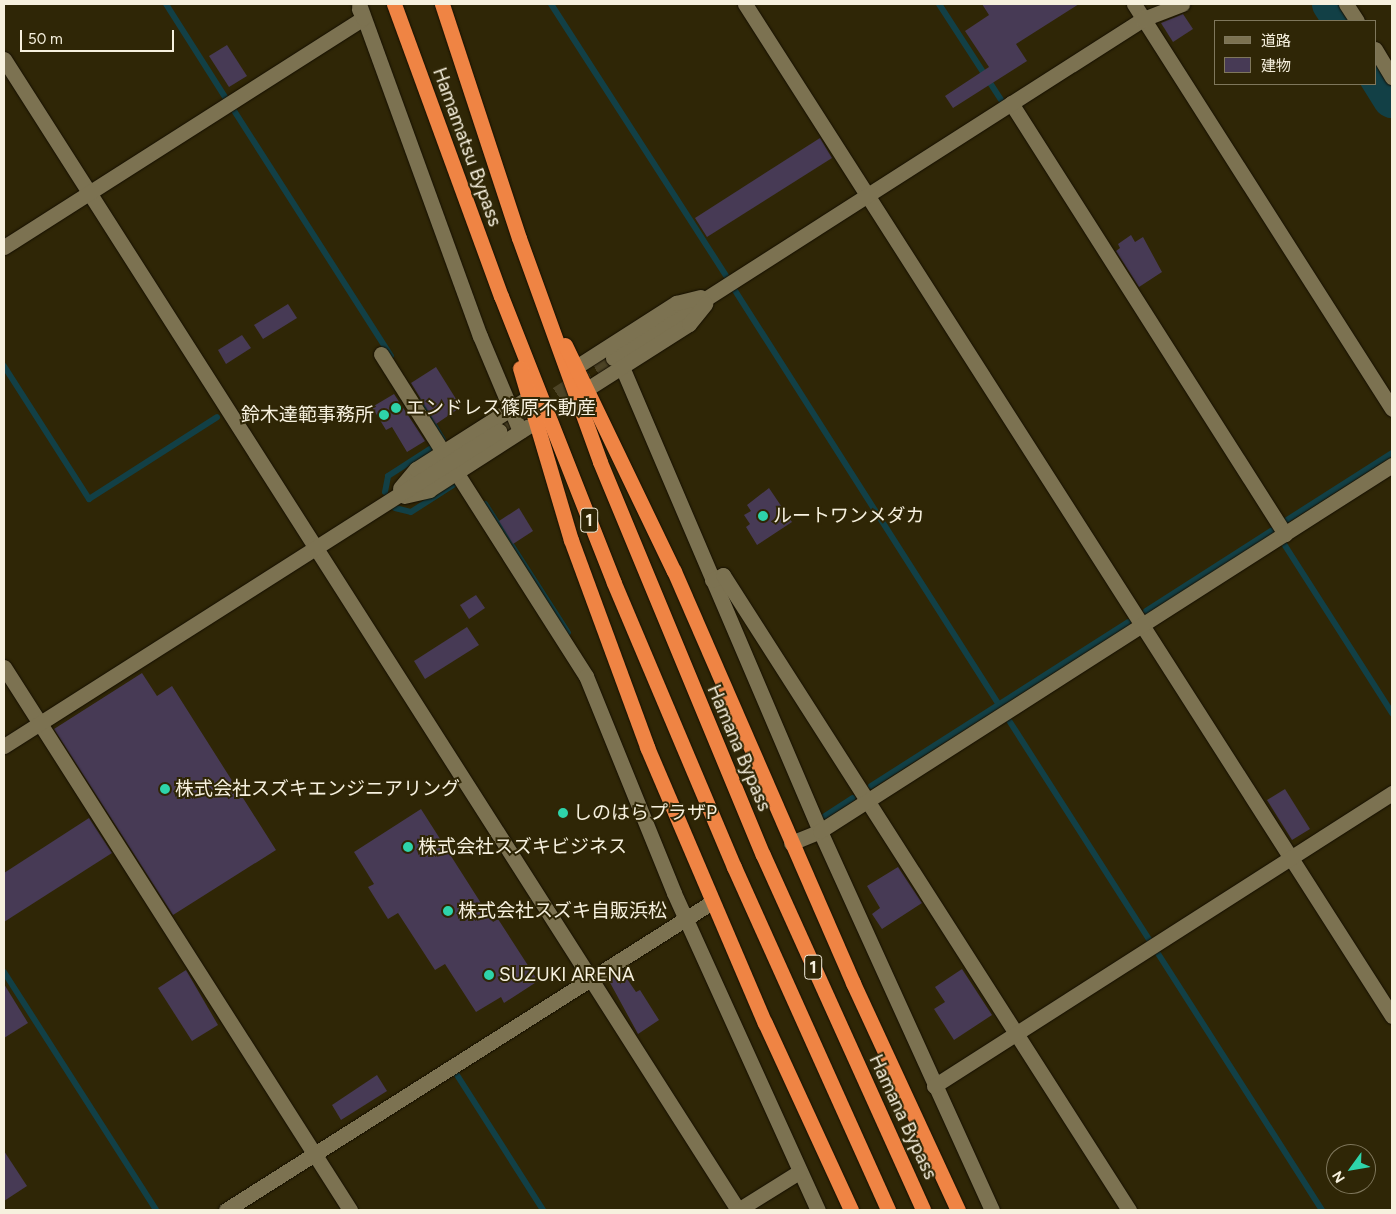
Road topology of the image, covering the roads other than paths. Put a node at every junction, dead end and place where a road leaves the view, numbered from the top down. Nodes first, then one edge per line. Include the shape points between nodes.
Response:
1 (394, 4) edge
2 (442, 4) edge
3 (745, 4) edge
4 (1134, 4) edge
5 (1182, 4) edge
6 (1346, 4) edge
7 (359, 8) edge
8 (1143, 19) junction
9 (1356, 20) edge
10 (1376, 51) edge
11 (4, 59) edge
12 (1392, 77) edge
13 (1011, 103) junction
14 (89, 192) junction
15 (867, 195) junction
16 (4, 247) edge
17 (538, 292) junction
18 (713, 294) junction
19 (504, 304) junction
20 (381, 354) dead end
21 (617, 362) junction
22 (576, 367) junction
23 (587, 389) junction
24 (528, 398) junction
25 (511, 408) junction
26 (1392, 409) edge
27 (535, 422) junction
28 (499, 430) tunnel mouth
29 (520, 431) junction
30 (443, 452) junction
31 (1392, 465) edge
32 (456, 472) junction
33 (392, 499) junction
34 (1286, 534) junction
35 (316, 547) junction
36 (712, 580) junction
37 (1142, 625) junction
38 (4, 668) edge
39 (40, 724) junction
40 (4, 746) edge
41 (1392, 793) edge
42 (867, 801) junction
43 (820, 831) junction
44 (791, 843) junction
45 (1291, 858) junction
46 (712, 902) junction
47 (685, 917) junction
48 (590, 978) junction
49 (1392, 1016) edge
50 (1016, 1034) junction
51 (934, 1086) junction
52 (314, 1154) junction
53 (799, 1172) junction
54 (226, 1210) edge
55 (350, 1210) edge
56 (738, 1210) edge
57 (818, 1210) edge
58 (851, 1210) edge
59 (888, 1210) edge
60 (924, 1210) edge
61 (958, 1210) edge
62 (992, 1210) edge
63 (1128, 1210) edge

1 - 19 highway, Hamamatsu Bypass / 1
2 - 17 highway, Hamamatsu Bypass / 1
3 - 15 street
4 - 8 street
5 - 8 street
6 - 9 street
7 - 14 street
7 - 25 street via 480,336
8 - 13 street
8 - 26 street
10 - 12 street
11 - 14 street
13 - 15 street
13 - 34 street
14 - 16 street
14 - 35 street
15 - 18 street
15 - 37 street
17 - 22 highway
17 - 60 highway, Hamana Bypass / 1 via 600,462 706,722 825,996
18 - 21 street via 689,324
18 - 22 street via 676,303
19 - 24 highway
19 - 59 highway, 1 via 680,743
20 - 30 street
21 - 23 street
21 - 36 street
22 - 23 highway
23 - 44 highway via 674,571
24 - 25 street
24 - 27 highway
25 - 29 street
25 - 30 street
27 - 29 street
27 - 46 highway via 617,670
28 - 33 street
29 - 32 street
30 - 33 street via 416,469
31 - 34 street
32 - 33 street via 429,490
32 - 47 street via 586,676
33 - 35 street
34 - 37 street
35 - 39 street
35 - 48 street
36 - 42 street via 723,575
36 - 43 street
37 - 42 street
37 - 45 street
38 - 39 street
39 - 40 street
39 - 52 street
41 - 45 street
42 - 43 street
42 - 50 street
43 - 44 street
43 - 51 street
44 - 61 highway
45 - 49 street
45 - 50 street
46 - 47 street
46 - 58 highway
47 - 48 street
47 - 53 street
48 - 52 street
48 - 56 street
50 - 51 street
50 - 63 street
51 - 62 street
52 - 54 street
52 - 55 street
53 - 56 street
53 - 57 street

